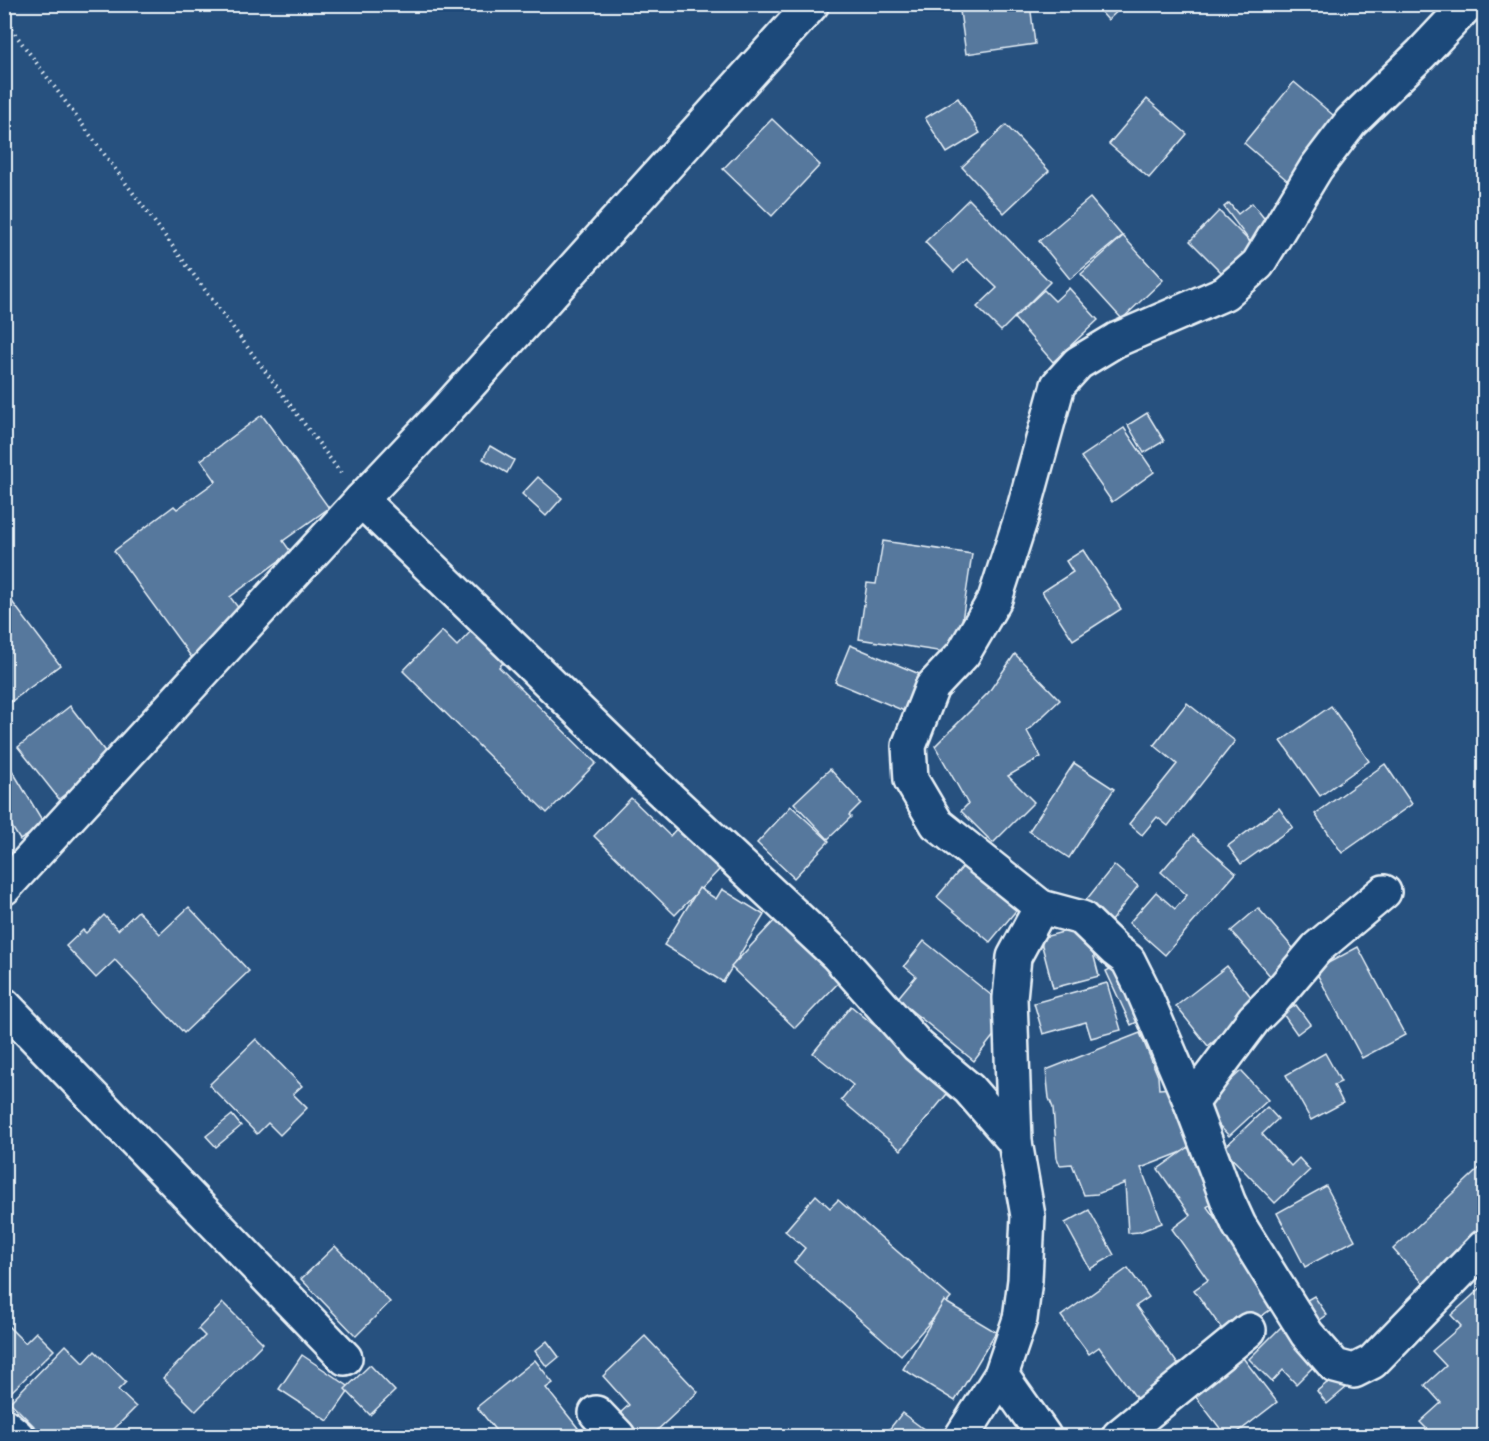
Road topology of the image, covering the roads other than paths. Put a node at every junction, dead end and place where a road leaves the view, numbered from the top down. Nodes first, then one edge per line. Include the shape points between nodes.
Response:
1 (812, 4) edge
2 (1468, 4) edge
3 (361, 500) junction
4 (4, 888) edge
5 (1383, 892) dead end
6 (1041, 907) junction
7 (4, 1005) edge
8 (1191, 1103) junction
9 (1015, 1142) junction
10 (1485, 1247) edge
11 (1249, 1330) dead end
12 (345, 1358) dead end
13 (1001, 1375) junction
14 (4, 1425) edge
15 (17, 1437) edge
16 (962, 1437) edge
17 (1044, 1437) edge
18 (1119, 1437) edge

1 - 3 street via 447,410
2 - 6 street via 1351,122 1316,168 1258,264 1225,293 1116,340 1078,363 1058,385 995,599 963,654 932,687 909,746 912,780 937,824
3 - 4 street
3 - 9 street via 837,955 918,1046 969,1089
5 - 8 street via 1317,948 1254,1019
6 - 8 street via 1082,918 1128,960
6 - 9 street via 1014,957 1010,998
7 - 12 street
8 - 10 street via 1239,1225 1307,1334 1335,1366 1354,1371 1372,1362
9 - 13 street via 1028,1216 1025,1280 1020,1319
11 - 18 street
13 - 16 street
13 - 17 street
14 - 15 street

